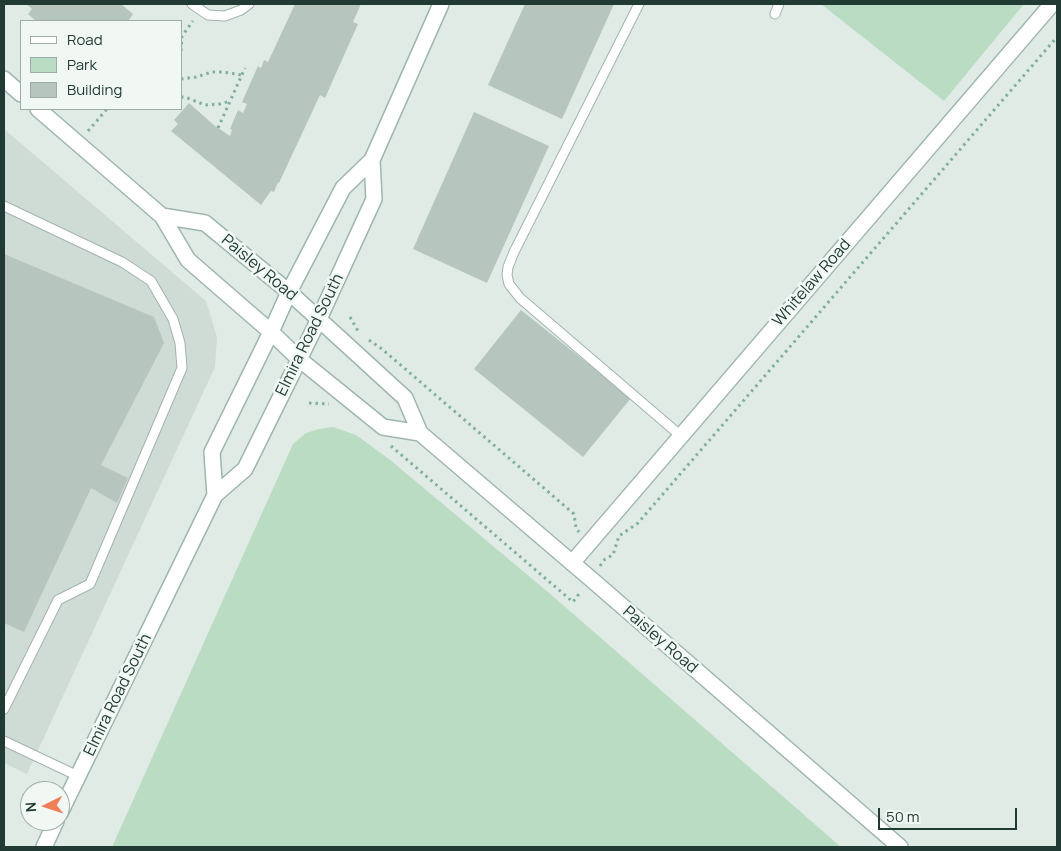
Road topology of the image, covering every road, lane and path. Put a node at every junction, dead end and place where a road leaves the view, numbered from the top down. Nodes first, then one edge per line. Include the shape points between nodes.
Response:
1 (192, 4) edge
2 (249, 4) edge
3 (441, 4) edge
4 (639, 4) edge
5 (779, 4) edge
6 (1052, 4) edge
7 (201, 11) junction
8 (775, 14) dead end
9 (182, 36) edge
10 (1057, 37) edge
11 (245, 68) dead end
12 (242, 75) junction
13 (4, 79) edge
14 (182, 79) edge
15 (20, 93) edge
16 (182, 97) edge
17 (230, 101) junction
18 (39, 110) edge
19 (106, 110) edge
20 (218, 128) dead end
21 (78, 143) junction
22 (372, 160) junction
23 (4, 206) edge
24 (162, 216) junction
25 (289, 292) junction
26 (350, 317) dead end
27 (319, 319) junction
28 (271, 332) junction
29 (359, 332) dead end
30 (365, 338) dead end
31 (299, 359) junction
32 (309, 403) dead end
33 (334, 405) dead end
34 (420, 433) junction
35 (681, 436) junction
36 (388, 444) dead end
37 (215, 495) junction
38 (576, 528) dead end
39 (605, 559) dead end
40 (572, 564) junction
41 (581, 591) dead end
42 (4, 710) edge
43 (4, 741) edge
44 (78, 776) junction
45 (70, 792) edge
46 (51, 831) edge
47 (44, 847) edge
48 (900, 847) edge

1 - 7 lane
2 - 7 lane via 225,16
3 - 22 main road, Elmira Road South
4 - 35 lane via 514,252 507,275 509,284 520,298
5 - 8 lane
6 - 35 main road, Whitelaw Road
7 - 9 path
10 - 39 path via 638,523 620,536 613,555
11 - 12 path
12 - 14 path via 212,72
12 - 17 path
13 - 15 main road
16 - 17 path via 205,105
17 - 20 path
18 - 21 main road
19 - 21 path
21 - 24 main road
22 - 25 main road, Elmira Road South via 344,188
22 - 27 main road, Elmira Road South via 374,199
23 - 42 lane via 122,262 151,281 173,319 182,368 90,584 58,600
24 - 25 main road, Paisley Road via 205,223
24 - 28 main road via 188,260
25 - 27 main road, Paisley Road
25 - 28 main road, Elmira Road South
26 - 29 path
27 - 31 main road, Elmira Road South
27 - 34 main road, Paisley Road via 405,398
28 - 31 main road
28 - 37 main road, Elmira Road South via 212,452
30 - 38 path via 382,349 574,514
31 - 34 main road via 383,427
31 - 37 main road, Elmira Road South via 245,469
32 - 33 path
34 - 40 main road, Paisley Road
35 - 40 main road, Whitelaw Road
36 - 41 path via 573,602
37 - 44 main road, Elmira Road South
40 - 48 main road, Paisley Road
43 - 44 lane
44 - 45 main road, Elmira Road South
46 - 47 main road

